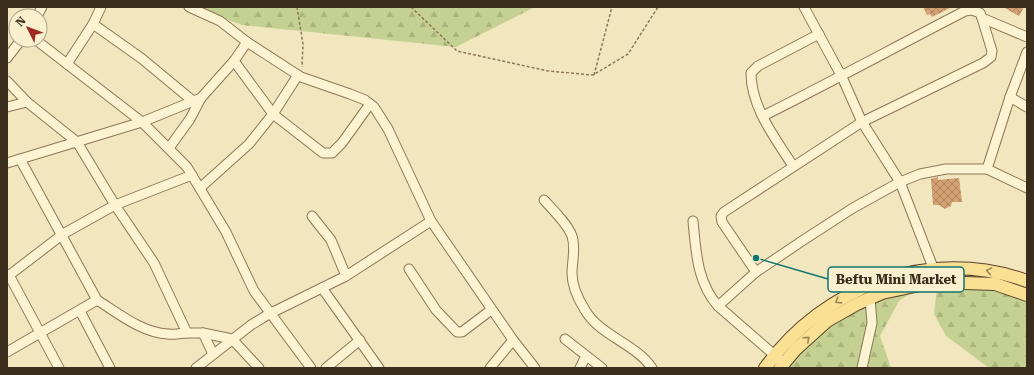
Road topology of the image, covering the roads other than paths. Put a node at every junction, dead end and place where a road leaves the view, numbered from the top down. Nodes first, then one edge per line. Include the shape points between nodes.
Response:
1 (101, 7) edge
2 (189, 7) edge
3 (804, 7) edge
4 (982, 13) edge
5 (93, 24) junction
6 (819, 34) junction
7 (1027, 37) edge
8 (247, 42) junction
9 (15, 48) edge
10 (46, 48) edge
11 (1027, 52) edge
12 (7, 58) edge
13 (234, 60) junction
14 (67, 64) junction
15 (300, 76) junction
16 (842, 77) junction
17 (7, 81) edge
18 (1010, 97) junction
19 (197, 100) junction
20 (27, 102) junction
21 (370, 104) junction
22 (7, 106) edge
23 (1027, 108) edge
24 (273, 114) junction
25 (763, 116) junction
26 (142, 122) junction
27 (862, 122) junction
28 (77, 142) junction
29 (169, 148) junction
30 (20, 159) junction
31 (7, 163) edge
32 (793, 166) junction
33 (987, 169) junction
34 (192, 175) junction
35 (1027, 177) edge
36 (1016, 181) junction
37 (900, 182) junction
38 (200, 188) junction
39 (1027, 188) edge
40 (544, 200) dead end
41 (115, 205) junction
42 (312, 216) dead end
43 (431, 221) junction
44 (693, 221) dead end
45 (63, 234) junction
46 (409, 269) dead end
47 (934, 270) junction
48 (756, 272) junction
49 (8, 276) edge
50 (346, 276) junction
51 (1027, 281) edge
52 (934, 282) junction
53 (322, 288) junction
54 (1027, 295) edge
55 (870, 298) junction
56 (97, 300) junction
57 (718, 306) junction
58 (491, 310) junction
59 (80, 311) junction
60 (269, 314) junction
61 (186, 332) junction
62 (42, 333) junction
63 (203, 333) junction
64 (232, 339) junction
65 (566, 339) dead end
66 (360, 340) junction
67 (513, 340) junction
68 (7, 352) edge
69 (213, 354) junction
70 (774, 355) junction
71 (586, 356) junction
72 (253, 366) edge
73 (782, 366) edge
74 (59, 368) edge
75 (110, 368) edge
76 (196, 368) edge
77 (311, 368) edge
78 (326, 368) edge
79 (379, 368) edge
80 (490, 368) edge
81 (535, 368) edge
82 (580, 368) edge
83 (602, 368) edge
84 (652, 368) edge
85 (765, 368) edge
86 (862, 368) edge

1 - 5 street
2 - 8 street via 220,21
3 - 6 street
4 - 7 street
4 - 16 street via 965,11 888,50
4 - 27 street via 992,51 991,57 973,69
5 - 14 street
5 - 19 street
6 - 16 street
6 - 25 street via 758,66 751,73 751,86
8 - 13 street
8 - 15 street
9 - 12 street
10 - 14 street
11 - 18 street
13 - 19 street
13 - 24 street
14 - 26 street
15 - 21 street
15 - 24 street
16 - 25 street
16 - 27 street
17 - 20 street
18 - 23 street
18 - 33 street
19 - 26 street
19 - 29 street via 190,119
20 - 22 street
20 - 28 street
21 - 24 street via 332,153 324,153 317,149
21 - 43 street via 388,129
24 - 38 street via 249,144
25 - 32 street
26 - 28 street
26 - 29 street
27 - 32 street
27 - 37 street
28 - 30 street
28 - 41 street
29 - 34 street
30 - 31 street
30 - 45 street
32 - 48 street via 721,216 722,222
33 - 36 street
33 - 37 street via 946,169 920,174
34 - 38 street
34 - 41 street
35 - 36 street
36 - 39 street
37 - 47 street
37 - 48 street via 853,208
38 - 60 street via 226,232 254,291
40 - 84 street via 572,236 573,284 586,312 594,322 633,350
41 - 45 street
41 - 61 street via 154,262
42 - 50 street via 331,240
43 - 50 street
43 - 58 street
44 - 57 street via 696,253 703,284
45 - 49 street
45 - 56 street
46 - 58 street via 436,310 457,332 462,332
51 -> 47 main road via 974,269
47 - 52 street
47 -> 70 main road via 889,277 851,293 813,318
48 - 57 street
49 - 62 street
50 - 53 street
52 - 54 main road via 995,284
52 - 55 main road via 901,288
53 - 60 street
53 - 66 street
73 -> 55 main road via 796,349 827,321
55 - 86 street via 872,323
56 - 59 street
56 - 61 street via 139,325 158,333
57 - 70 street
58 - 67 street
59 - 62 street
59 - 75 street
60 - 64 street
60 - 77 street
61 - 63 street
62 - 68 street
62 - 74 street
63 - 64 street
63 - 69 street
64 - 69 street
64 - 72 street
65 - 71 street
66 - 78 street
66 - 79 street
67 - 80 street
67 - 81 street
69 - 76 street
70 - 73 street
70 - 85 main road
71 - 82 street
71 - 83 street

